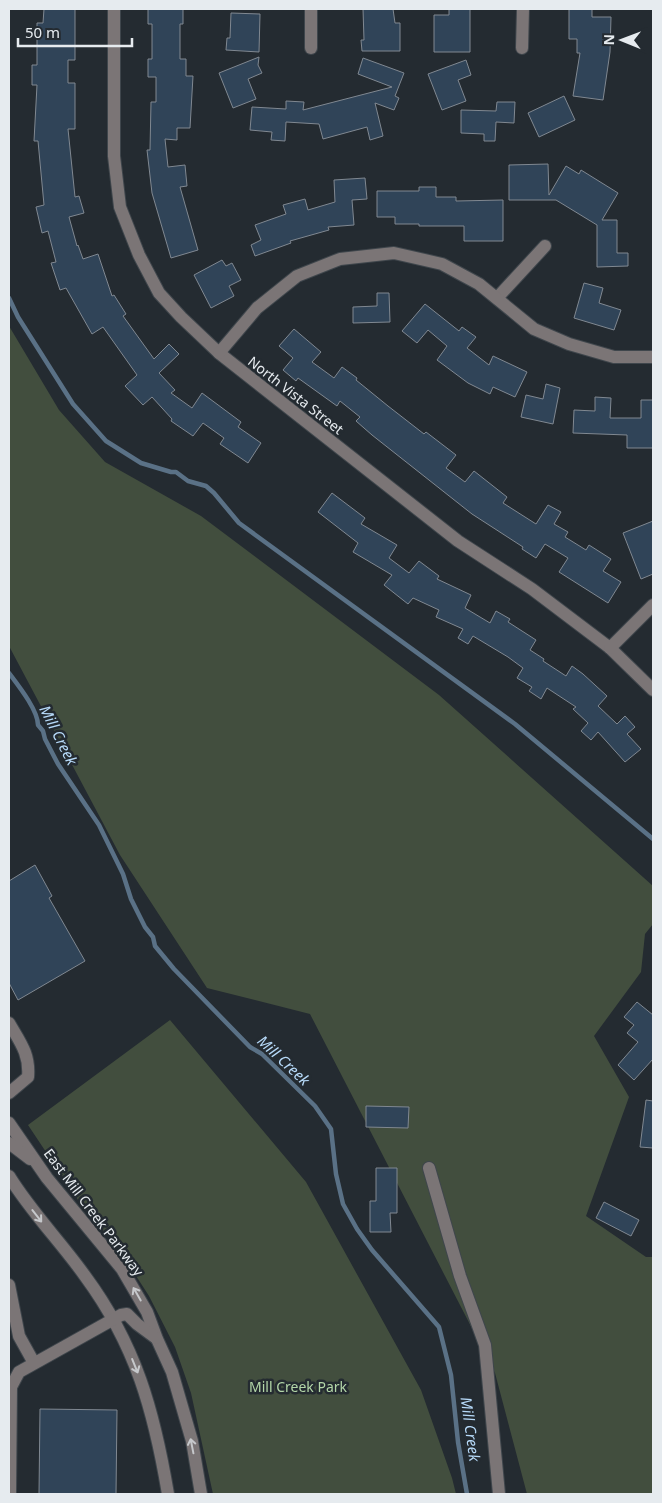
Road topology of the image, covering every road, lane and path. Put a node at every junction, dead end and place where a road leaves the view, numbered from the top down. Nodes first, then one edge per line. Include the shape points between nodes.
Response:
1 (114, 9) edge
2 (312, 9) edge
3 (523, 9) edge
4 (311, 48) dead end
5 (522, 48) dead end
6 (545, 246) dead end
7 (497, 298) junction
8 (219, 354) junction
9 (653, 357) edge
10 (653, 605) edge
11 (610, 648) junction
12 (653, 690) edge
13 (9, 1022) edge
14 (9, 1093) edge
15 (9, 1123) edge
16 (9, 1143) edge
17 (39, 1167) junction
18 (429, 1168) dead end
19 (9, 1176) edge
20 (9, 1285) edge
21 (114, 1319) junction
22 (157, 1339) junction
23 (34, 1363) junction
24 (14, 1372) edge
25 (10, 1494) edge
26 (168, 1494) edge
27 (201, 1494) edge
28 (499, 1494) edge

1 - 8 street, North Vista Street via 114,156 120,207 139,255 159,293
2 - 4 street
3 - 5 street
6 - 7 street
7 - 8 street via 442,264 394,253 340,260 297,276 257,308
7 - 9 street via 534,329 569,344 614,357
8 - 11 street, North Vista Street via 458,541 532,589
10 - 11 street
11 - 12 street, North Vista Street
13 - 14 street via 29,1063 28,1077
15 - 17 street, East Mill Creek Parkway
16 - 17 street
22 -> 17 street, East Mill Creek Parkway via 147,1312 122,1269
18 - 28 street via 460,1276 485,1345
19 -> 21 street via 85,1275
20 - 23 street via 19,1336
21 - 22 street via 127,1314
21 - 23 street
21 -> 26 street via 145,1392
27 -> 22 street, East Mill Creek Parkway via 192,1441 172,1372
23 - 24 street
24 - 25 street

